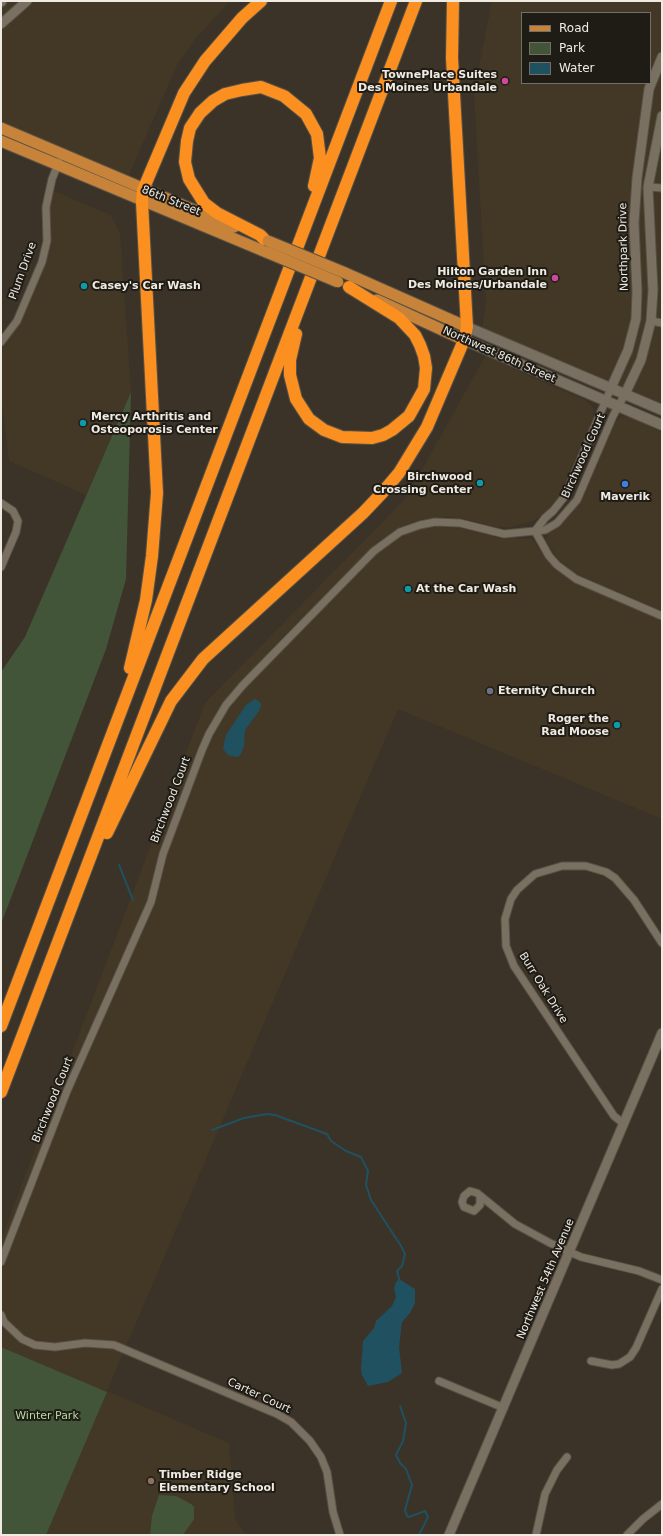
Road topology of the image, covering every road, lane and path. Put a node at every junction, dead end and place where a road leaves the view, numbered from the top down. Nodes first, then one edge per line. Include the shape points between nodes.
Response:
1 (27, 1) edge
2 (262, 1) edge
3 (391, 1) edge
4 (416, 1) edge
5 (453, 1) edge
6 (1, 24) edge
7 (662, 57) edge
8 (662, 116) edge
9 (1, 128) edge
10 (1, 141) edge
11 (60, 160) junction
12 (648, 187) junction
13 (662, 188) edge
14 (143, 196) junction
15 (266, 240) junction
16 (318, 259) junction
17 (342, 272) joint
18 (344, 285) junction
19 (283, 287) junction
20 (651, 321) junction
21 (662, 323) edge
22 (467, 326) junction
23 (464, 340) junction
24 (1, 342) edge
25 (611, 388) junction
26 (626, 394) junction
27 (605, 402) junction
28 (618, 407) junction
29 (662, 410) edge
30 (662, 425) edge
31 (1, 503) edge
32 (535, 531) junction
33 (1, 567) edge
34 (662, 616) edge
35 (120, 714) junction
36 (72, 906) junction
37 (662, 943) edge
38 (1, 1026) edge
39 (662, 1033) edge
40 (1, 1092) edge
41 (624, 1124) junction
42 (480, 1196) dead end
43 (570, 1253) junction
44 (1, 1262) edge
45 (662, 1280) edge
46 (662, 1289) edge
47 (1, 1315) edge
48 (591, 1361) dead end
49 (438, 1381) dead end
50 (504, 1408) junction
51 (567, 1457) dead end
52 (662, 1504) edge
53 (340, 1535) edge
54 (450, 1535) edge
55 (536, 1535) edge
56 (627, 1535) edge

1 - 6 street
2 - 14 highway via 242,18 205,61 184,93
3 - 19 highway
4 - 16 highway
5 - 22 highway via 452,58
7 - 25 street, Northpark Drive via 649,89 637,178 634,223 636,319 628,350
8 - 12 street
9 - 11 main road, 86th Street
10 - 11 main road, 86th Street
11 - 14 main road, 86th Street
11 - 24 street, Plum Drive via 52,179 46,207 47,241 42,262 17,322
12 - 13 street
12 - 20 street via 653,290
14 - 15 main road, 86th Street
14 - 18 main road, 86th Street, bridge
14 - 35 highway via 157,493 146,600
15 - 17 main road, 86th Street, bridge
15 - 19 highway via 204,203 189,179 185,162 190,128 200,112 225,94 261,88 284,96 306,114 317,134 319,146 320,158 316,181
16 - 18 highway via 290,360 290,375 296,399 309,419 324,430 342,437 372,438 392,430 414,408 426,379 424,356 414,335 399,318
16 - 36 highway
17 - 22 main road, Northwest 86th Street
18 - 23 main road, Northwest 86th Street
19 - 35 highway
20 - 21 street
20 - 26 street via 641,360
22 - 23 highway
22 - 25 main road, Northwest 86th Street
23 - 27 main road, Northwest 86th Street
23 - 36 highway via 427,427 399,473 362,513 202,658 171,701
25 - 26 main road, Northwest 86th Street
25 - 27 street, Birchwood Court
26 - 28 street, Birchwood Court
26 - 29 main road, Northwest 86th Street
27 - 28 main road, Northwest 86th Street
27 - 32 street, Birchwood Court via 565,496
28 - 30 main road, Northwest 86th Street
28 - 32 street, Birchwood Court via 574,505 564,518 552,527
31 - 33 street via 9,507 16,516 18,527
32 - 34 street via 549,556 571,576
32 - 44 street, Birchwood Court via 504,534 448,521 420,525 400,532 374,551 226,705 202,750 163,854 151,902 67,1091
35 - 38 highway
36 - 40 highway
37 - 41 street, Burr Oak Drive via 634,900 615,878 606,872 586,866 562,866 535,874 511,899 505,919 506,946 514,966 614,1116
39 - 41 street, Northwest 54th Avenue
41 - 43 street, Northwest 54th Avenue
42 - 43 street via 530,1233
43 - 45 street via 639,1271
43 - 50 street, Northwest 54th Avenue
46 - 48 street via 630,1357 612,1365
47 - 53 street, Carter Court via 4,1322 22,1338 36,1345 114,1345 277,1414 302,1432 321,1457 327,1472 333,1512
49 - 50 street
50 - 54 street, Northwest 54th Avenue
51 - 55 street via 556,1470 544,1494
52 - 56 street

